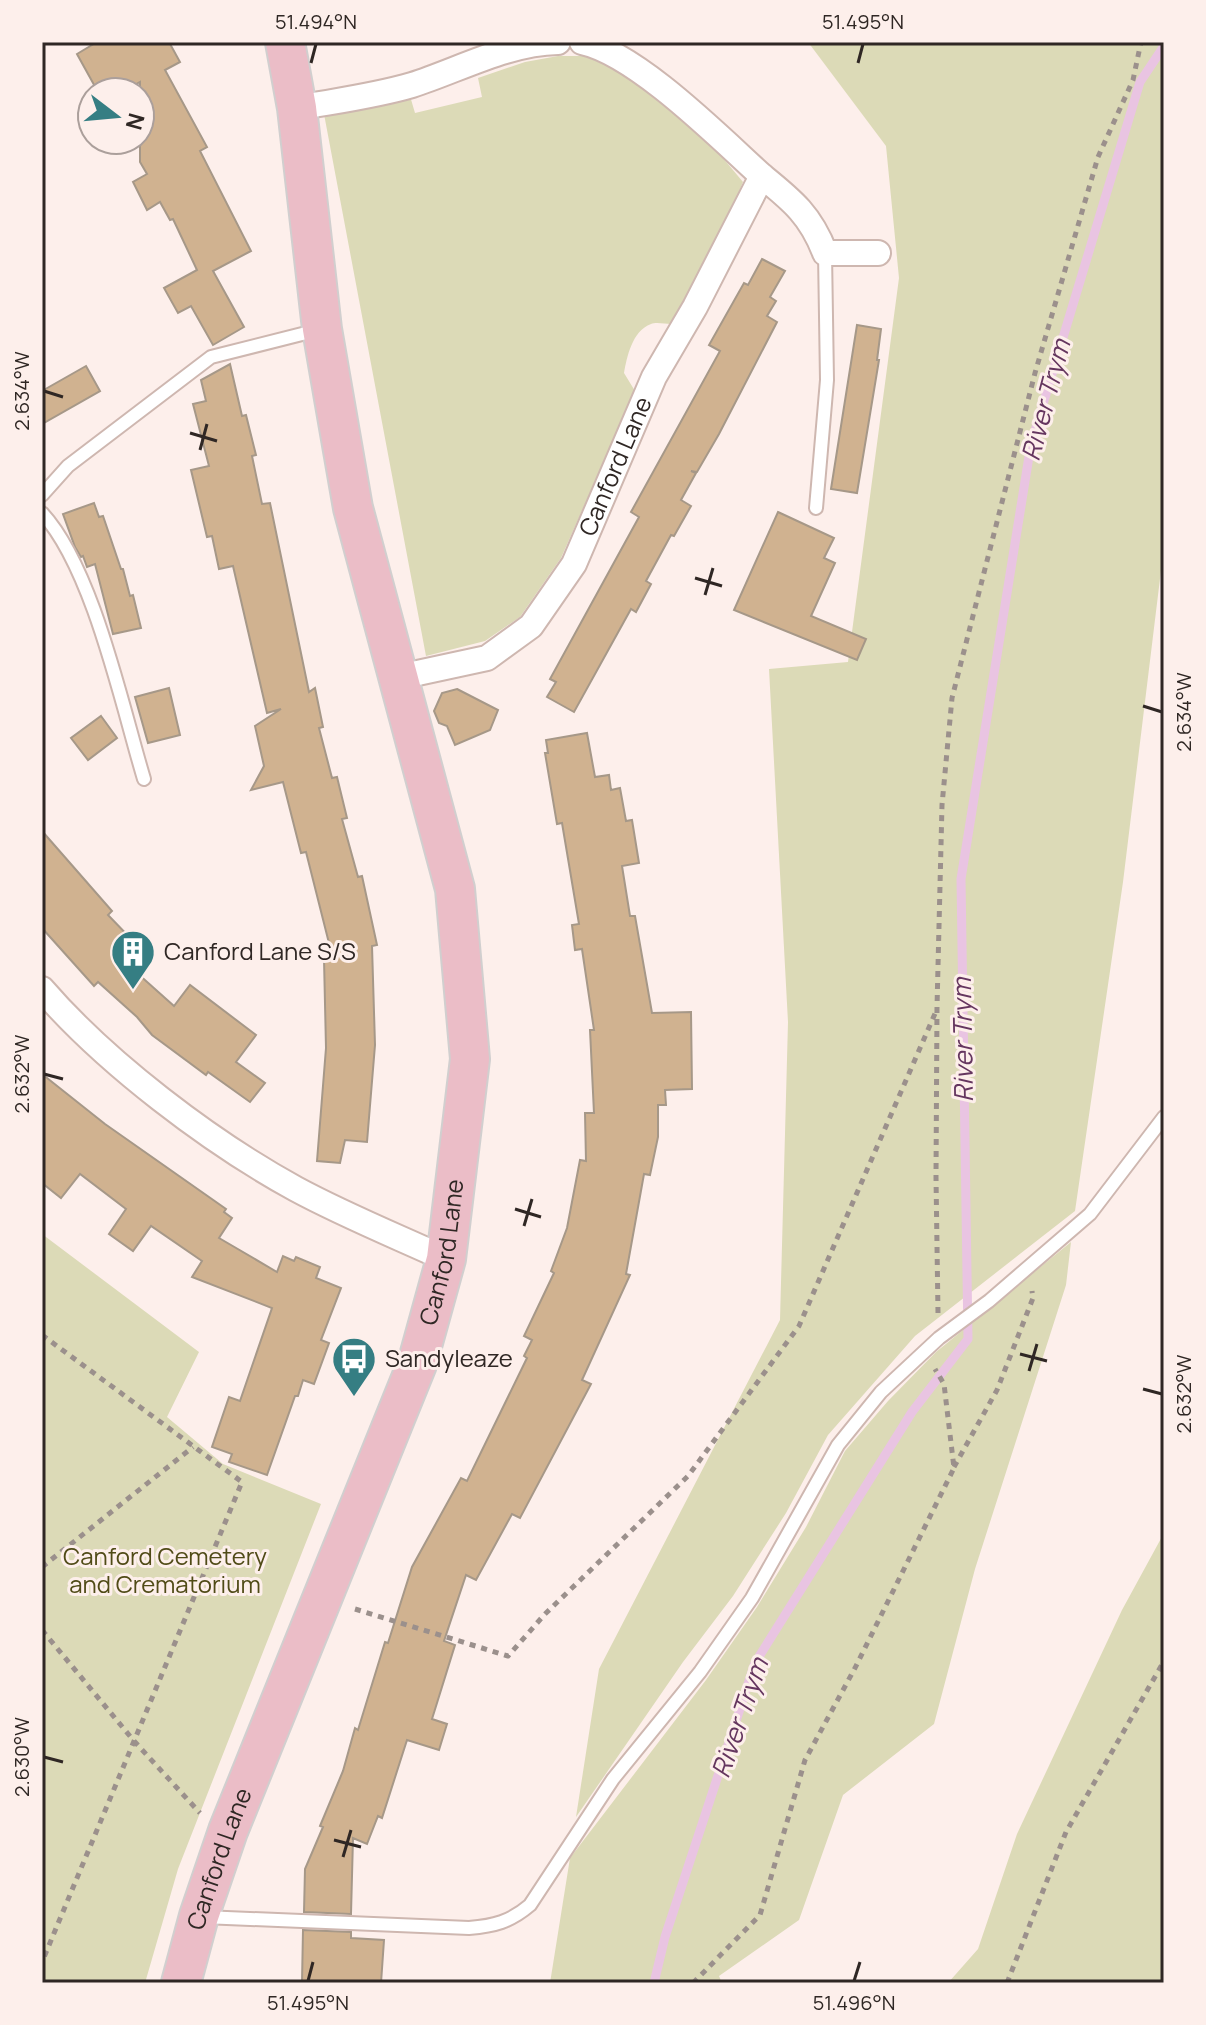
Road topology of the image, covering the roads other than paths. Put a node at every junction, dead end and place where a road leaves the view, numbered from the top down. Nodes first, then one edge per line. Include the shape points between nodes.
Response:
1 (285, 42) edge
2 (558, 42) edge
3 (582, 42) edge
4 (297, 108) junction
5 (762, 176) junction
6 (825, 253) junction
7 (878, 253) dead end
8 (322, 329) junction
9 (42, 495) edge
10 (816, 508) dead end
11 (42, 513) edge
12 (399, 677) junction
13 (144, 779) dead end
14 (42, 989) edge
15 (1164, 1117) edge
16 (446, 1259) junction
17 (199, 1916) junction
18 (181, 1983) edge

1 - 4 main road, Canford Lane
2 - 4 street via 496,55 409,86
3 - 5 street via 614,54 637,71
4 - 8 main road, Canford Lane
5 - 6 street via 795,202
5 - 12 street, Canford Lane via 654,377 574,564 531,626 487,658
6 - 7 street
6 - 10 lane via 827,380
8 - 9 lane via 211,357 68,466
8 - 12 main road, Canford Lane via 353,508
11 - 13 lane via 56,528 81,579
12 - 16 main road, Canford Lane via 455,889 470,1059
14 - 16 street via 108,1055 253,1164
15 - 17 lane via 1090,1214 939,1338 881,1392 838,1445 752,1598 613,1779 530,1905 516,1917 469,1928
16 - 17 main road, Canford Lane via 417,1364 228,1831
17 - 18 main road, Canford Lane

